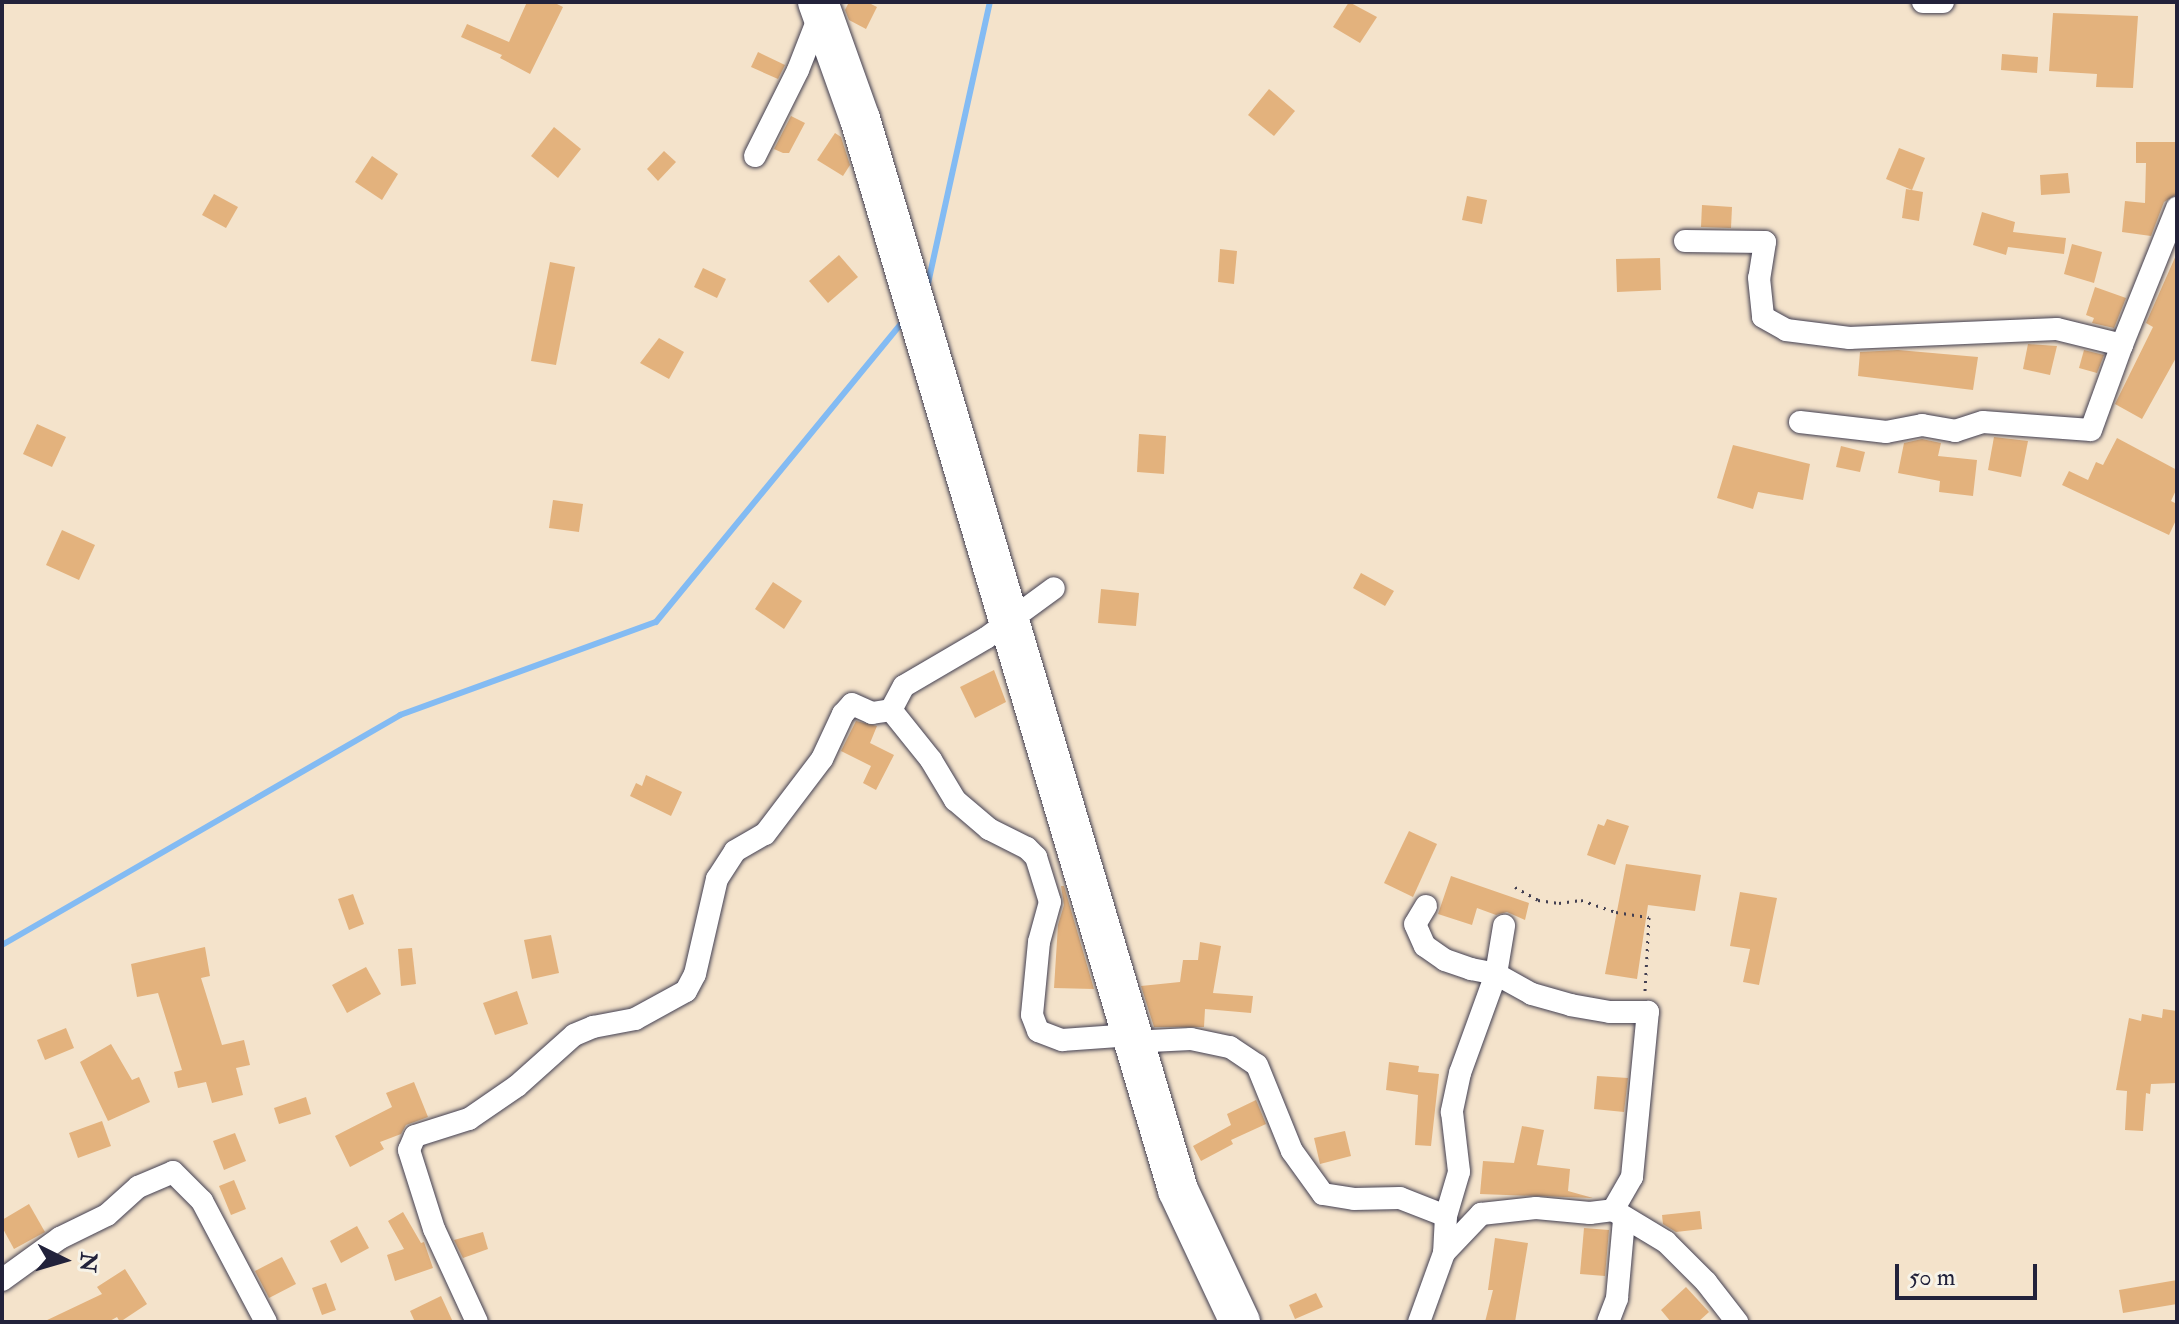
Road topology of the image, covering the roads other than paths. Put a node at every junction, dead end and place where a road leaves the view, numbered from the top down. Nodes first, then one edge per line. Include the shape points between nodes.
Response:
1 (818, 2) edge
2 (825, 2) edge
3 (1923, 2) edge
4 (1943, 2) edge
5 (755, 156) dead end
6 (2177, 208) edge
7 (1685, 241) dead end
8 (2122, 345) junction
9 (1800, 422) dead end
10 (1054, 588) dead end
11 (891, 710) junction
12 (1426, 906) dead end
13 (1504, 926) dead end
14 (1496, 974) junction
15 (1618, 1215) junction
16 (1446, 1216) junction
17 (1444, 1253) junction
18 (2, 1280) edge
19 (266, 1322) edge
20 (477, 1322) edge
21 (1240, 1322) edge
22 (1419, 1322) edge
23 (1608, 1322) edge
24 (1737, 1322) edge

1 - 21 highway via 860,119 1178,1190
2 - 5 street
3 - 4 street
6 - 8 street
7 - 8 street via 1765,242 1759,278 1763,317 1786,330 1849,338 2057,329
8 - 9 street via 2091,430 1983,422 1955,431 1922,425 1886,432
10 - 11 street via 986,638 904,686
11 - 16 street via 955,800 989,829 1036,857 1050,902 1039,942 1032,1015 1038,1031 1062,1040 1191,1039 1230,1047 1257,1065 1292,1151 1323,1194 1400,1198
11 - 20 street via 872,713 852,704 822,759 765,834 735,851 717,879 695,974 686,991 635,1019 574,1035 517,1086 469,1119 415,1136 409,1150 434,1229
12 - 14 street via 1415,924 1425,946 1445,960
13 - 14 street
14 - 15 street via 1532,994 1571,1005 1648,1012 1632,1177
14 - 16 street via 1454,1099 1459,1172
15 - 17 street via 1536,1208 1481,1214
15 - 23 street via 1617,1298
15 - 24 street via 1666,1242
16 - 17 street
17 - 22 street
18 - 19 street via 60,1238 107,1215 138,1187 173,1172 202,1201

